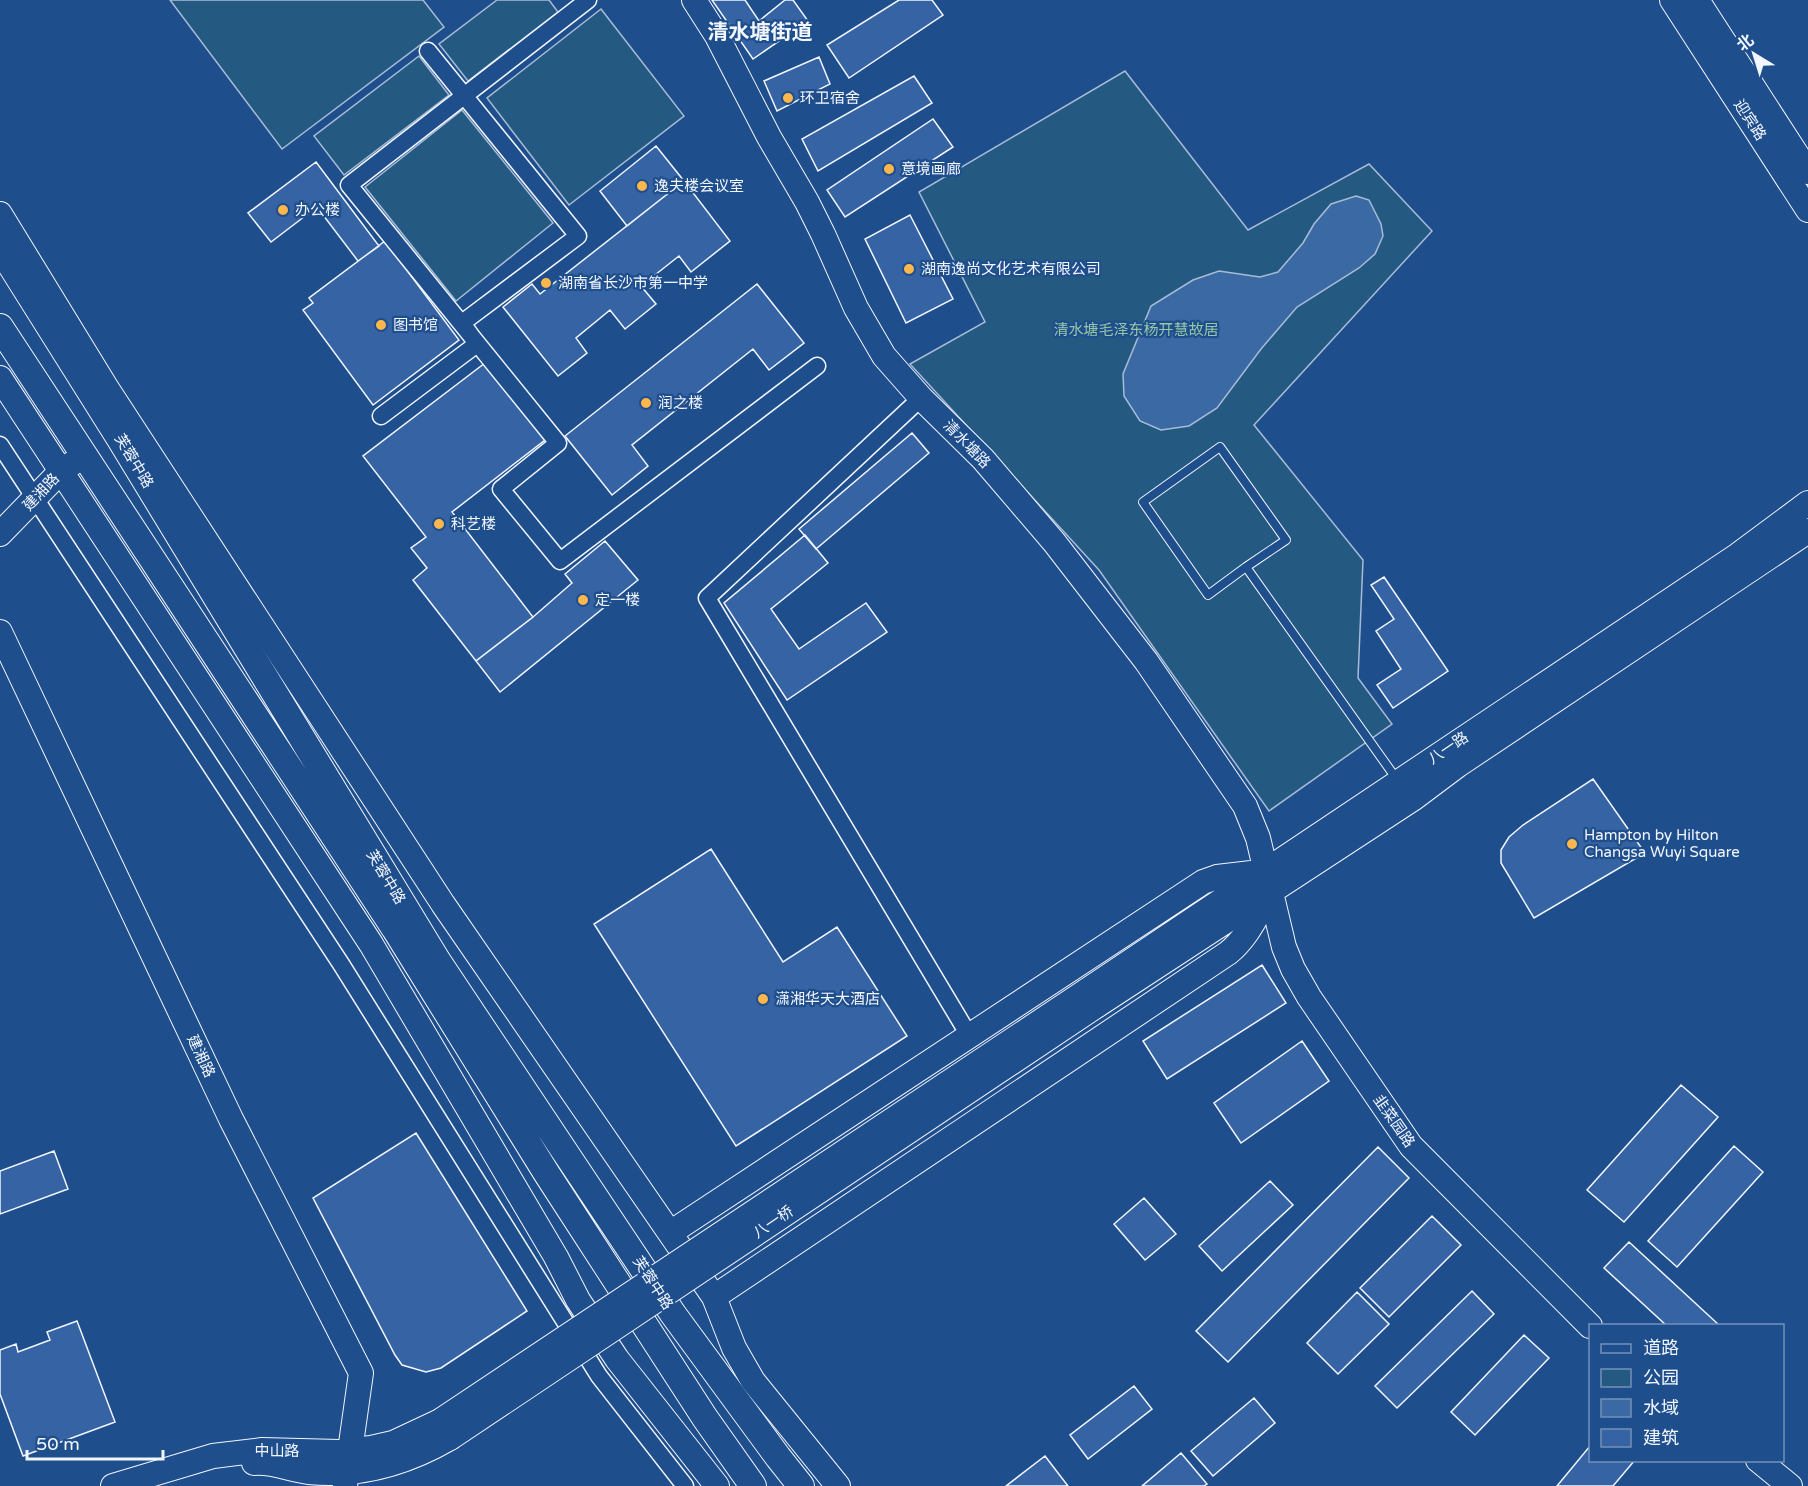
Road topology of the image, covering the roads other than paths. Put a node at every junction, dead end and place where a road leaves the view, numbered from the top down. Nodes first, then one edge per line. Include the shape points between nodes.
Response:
1 (588, 0) edge
2 (694, 0) edge
3 (1672, 0) edge
4 (1697, 0) edge
5 (428, 51) dead end
6 (464, 96) junction
7 (1808, 171) edge
8 (1808, 210) edge
9 (0, 214) edge
10 (0, 248) edge
11 (462, 323) junction
12 (0, 327) edge
13 (477, 344) junction
14 (817, 366) dead end
15 (0, 378) edge
16 (921, 398) junction
17 (381, 416) dead end
18 (0, 445) edge
19 (85, 455) junction
20 (61, 471) junction
21 (35, 499) junction
22 (1808, 503) edge
23 (1808, 531) edge
24 (0, 534) edge
25 (1246, 567) junction
26 (0, 632) edge
27 (1398, 781) junction
28 (1268, 881) junction
29 (1091, 998) joint
30 (970, 1037) junction
31 (670, 1233) junction
32 (714, 1297) junction
33 (1589, 1325) edge
34 (445, 1430) joint
35 (1759, 1462) edge
36 (348, 1470) edge
37 (113, 1486) edge
38 (153, 1486) edge
39 (685, 1486) edge
40 (717, 1486) edge
41 (753, 1486) edge
42 (801, 1486) edge
43 (838, 1486) edge
44 (1790, 1486) edge

1 - 6 street
2 - 16 street, 清水塘路 via 811,210 868,332
3 - 8 street, 迎宾路
4 - 7 street, 迎宾路
5 - 6 street
6 - 11 street via 349,185
6 - 11 street via 578,236
9 - 31 street via 106,387 443,904
10 - 42 main road, 芙蓉中路 via 437,960 673,1314
11 - 13 street
12 - 19 main road, 芙蓉中路
13 - 14 street via 558,443 501,489 560,561
13 - 17 street
15 - 20 street
16 - 28 street, 清水塘路 via 1024,506 1146,661 1245,806 1258,838
16 - 30 street via 707,598
18 - 21 street
19 - 20 street, 建湘路
19 - 41 main road, 芙蓉中路 via 395,929 679,1379
20 - 21 street, 建湘路
20 - 40 street via 371,944 578,1299 617,1359
21 - 24 street, 建湘路
21 - 39 street via 341,964 599,1376
22 - 27 street, 八一路 via 1738,555
23 - 28 street, 八一路 via 1414,798
25 - 25 lane via 1286,540 1220,447 1143,502 1208,595
25 - 27 lane
26 - 36 street, 建湘路 via 231,1119 361,1373
27 - 28 street, 八一路
28 - 29 street, 八一路
28 - 30 street via 1217,877 1203,882
28 - 32 street via 1245,935 1228,953
28 - 33 street, 韭菜园路 via 1293,969 1411,1146
29 - 34 street, 八一桥, bridge
30 - 31 street
31 - 32 street
32 - 43 street via 734,1348 753,1381
34 - 36 street, 中山路 via 393,1443
35 - 44 street
36 - 37 street, 中山路 via 262,1450 213,1456
36 - 38 street, 中山路 via 309,1472 260,1462 217,1468

